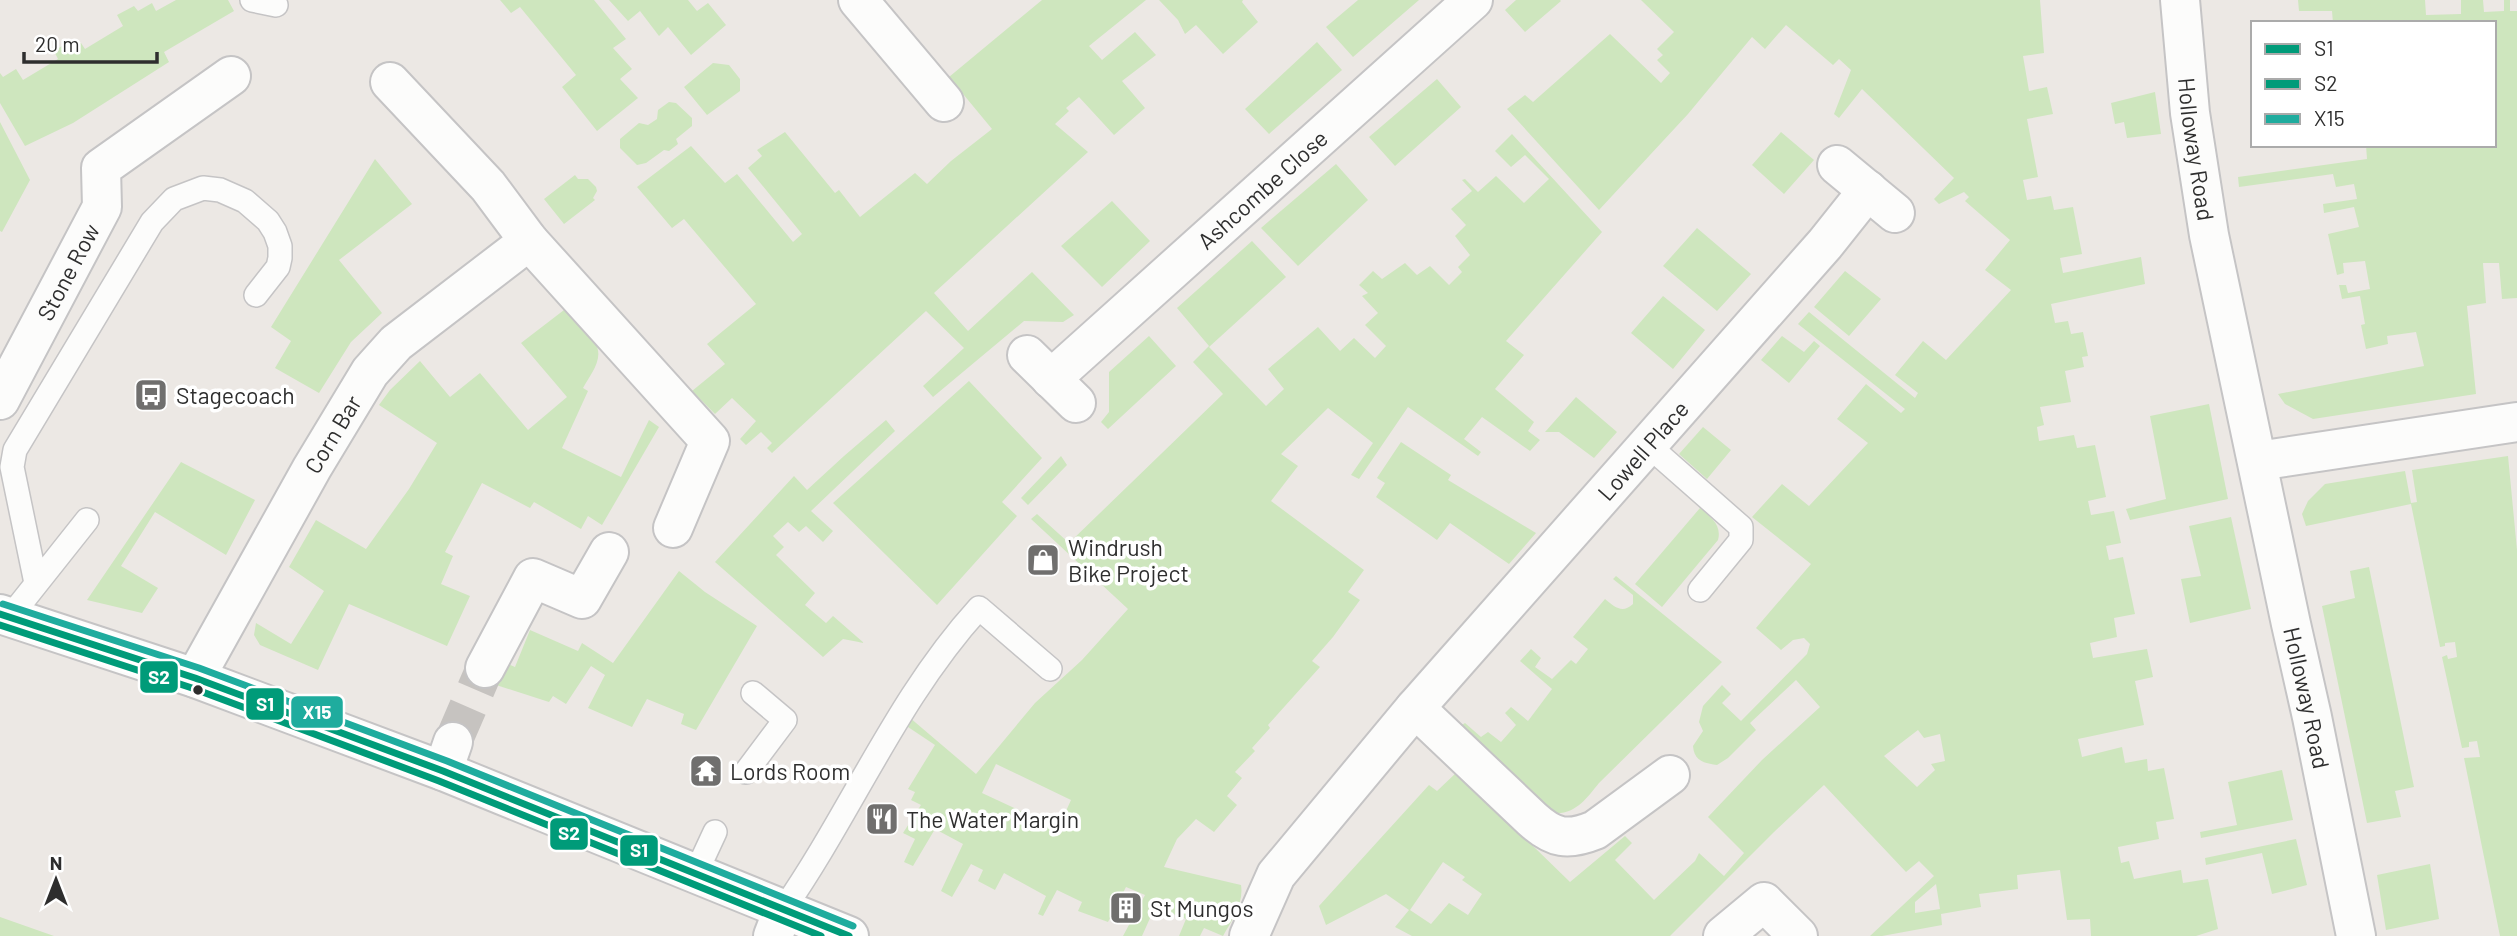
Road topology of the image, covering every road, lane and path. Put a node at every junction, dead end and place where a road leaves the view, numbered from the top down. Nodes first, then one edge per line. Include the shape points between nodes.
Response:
1 (251, 0) edge
2 (858, 0) edge
3 (1473, 0) edge
4 (2180, 0) edge
5 (276, 5) dead end
6 (231, 76) dead end
7 (390, 82) dead end
8 (944, 102) dead end
9 (1838, 165) dead end
10 (529, 240) junction
11 (256, 295) dead end
12 (1052, 379) dead end
13 (0, 400) edge
14 (2517, 422) edge
15 (1649, 446) junction
16 (2258, 461) junction
17 (87, 520) dead end
18 (673, 528) dead end
19 (609, 552) dead end
20 (36, 583) junction
21 (1700, 590) dead end
22 (5, 615) edge
23 (485, 668) tunnel mouth
24 (1050, 669) dead end
25 (195, 678) junction
26 (753, 693) dead end
27 (1415, 708) junction
28 (746, 772) dead end
29 (1670, 775) dead end
30 (715, 832) dead end
31 (695, 875) junction
32 (778, 923) edge
33 (849, 936) edge
34 (1249, 936) edge
35 (1723, 936) edge
36 (1798, 936) edge
37 (2356, 936) edge

1 - 5 lane
2 - 8 street
3 - 12 street, Ashcombe Close
4 - 16 street, Holloway Road via 2190,113 2209,235
6 - 13 street, Stone Row via 101,168 102,207
7 - 10 street via 488,186
9 - 15 street, Lowell Place via 1882,201 1825,244
10 - 18 street via 710,441
10 - 25 street, Corn Bar via 396,343 370,372
11 - 20 lane via 280,258 275,232 258,211 233,194 203,188 174,198 164,207 15,450 12,467
14 - 16 street
15 - 21 lane via 1741,527 1741,540
15 - 27 street, Lowell Place
16 - 37 street, Holloway Road
17 - 20 lane
19 - 23 street via 582,599 533,578
20 - 22 lane
22 - 25 street
24 - 32 lane via 979,608 950,640 885,738
25 - 31 street via 448,757
26 - 28 lane via 785,720
27 - 29 street via 1538,825 1558,836 1581,836 1595,830
27 - 34 street, Lowell Place via 1276,875
30 - 31 lane
31 - 32 street
32 - 33 street
35 - 36 street via 1764,902

